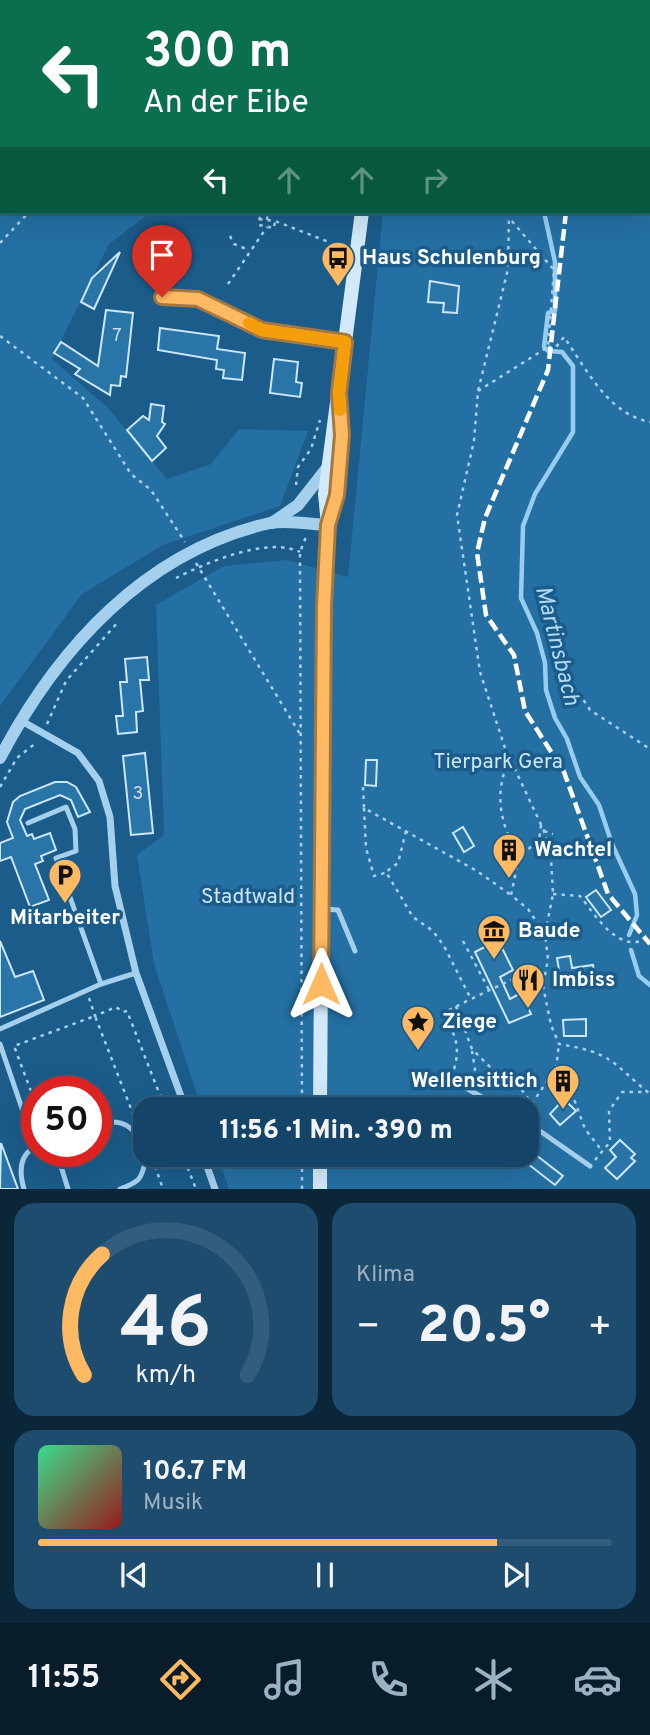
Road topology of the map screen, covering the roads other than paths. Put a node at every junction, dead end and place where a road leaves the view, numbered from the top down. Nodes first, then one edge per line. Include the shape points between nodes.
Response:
1 (362, 214) edge
2 (162, 297) dead end
3 (345, 342) junction
4 (339, 393) junction
5 (327, 468) junction
6 (272, 523) junction
7 (328, 525) junction
8 (20, 720) junction
9 (0, 758) edge
10 (29, 823) dead end
11 (321, 909) junction
12 (355, 951) dead end
13 (136, 973) junction
14 (101, 984) junction
15 (0, 1029) edge
16 (0, 1044) edge
17 (448, 1078) road end
18 (181, 1097) edge
19 (320, 1097) edge
20 (483, 1097) edge
21 (21, 1106) edge
22 (112, 1121) edge
23 (133, 1130) edge
24 (539, 1130) edge
25 (590, 1166) road end
26 (21, 1167) edge
27 (61, 1167) edge
28 (145, 1167) edge
29 (207, 1167) edge
30 (320, 1167) edge
31 (24, 1189) edge
32 (68, 1189) edge
33 (120, 1189) edge
34 (215, 1189) edge
35 (320, 1189) edge

1 - 3 main road
2 - 3 street via 198,299 262,330
3 - 4 main road
4 - 5 main road
4 - 7 main road via 342,435 337,495
5 - 6 street via 305,497
5 - 7 main road
6 - 7 street
6 - 8 street via 191,552 161,568 106,610 53,671
7 - 11 main road
8 - 9 street
8 - 13 street via 78,753 99,781 110,817 116,887
10 - 14 lane via 66,807 75,829 76,851 56,858
11 - 12 lane via 338,910
11 - 19 main road
13 - 14 lane
13 - 18 street
14 - 15 lane
16 - 21 lane
17 - 20 lane
22 - 23 lane
24 - 25 lane
26 - 31 lane
27 - 32 lane
28 - 33 lane via 140,1180
29 - 34 street
30 - 35 main road

